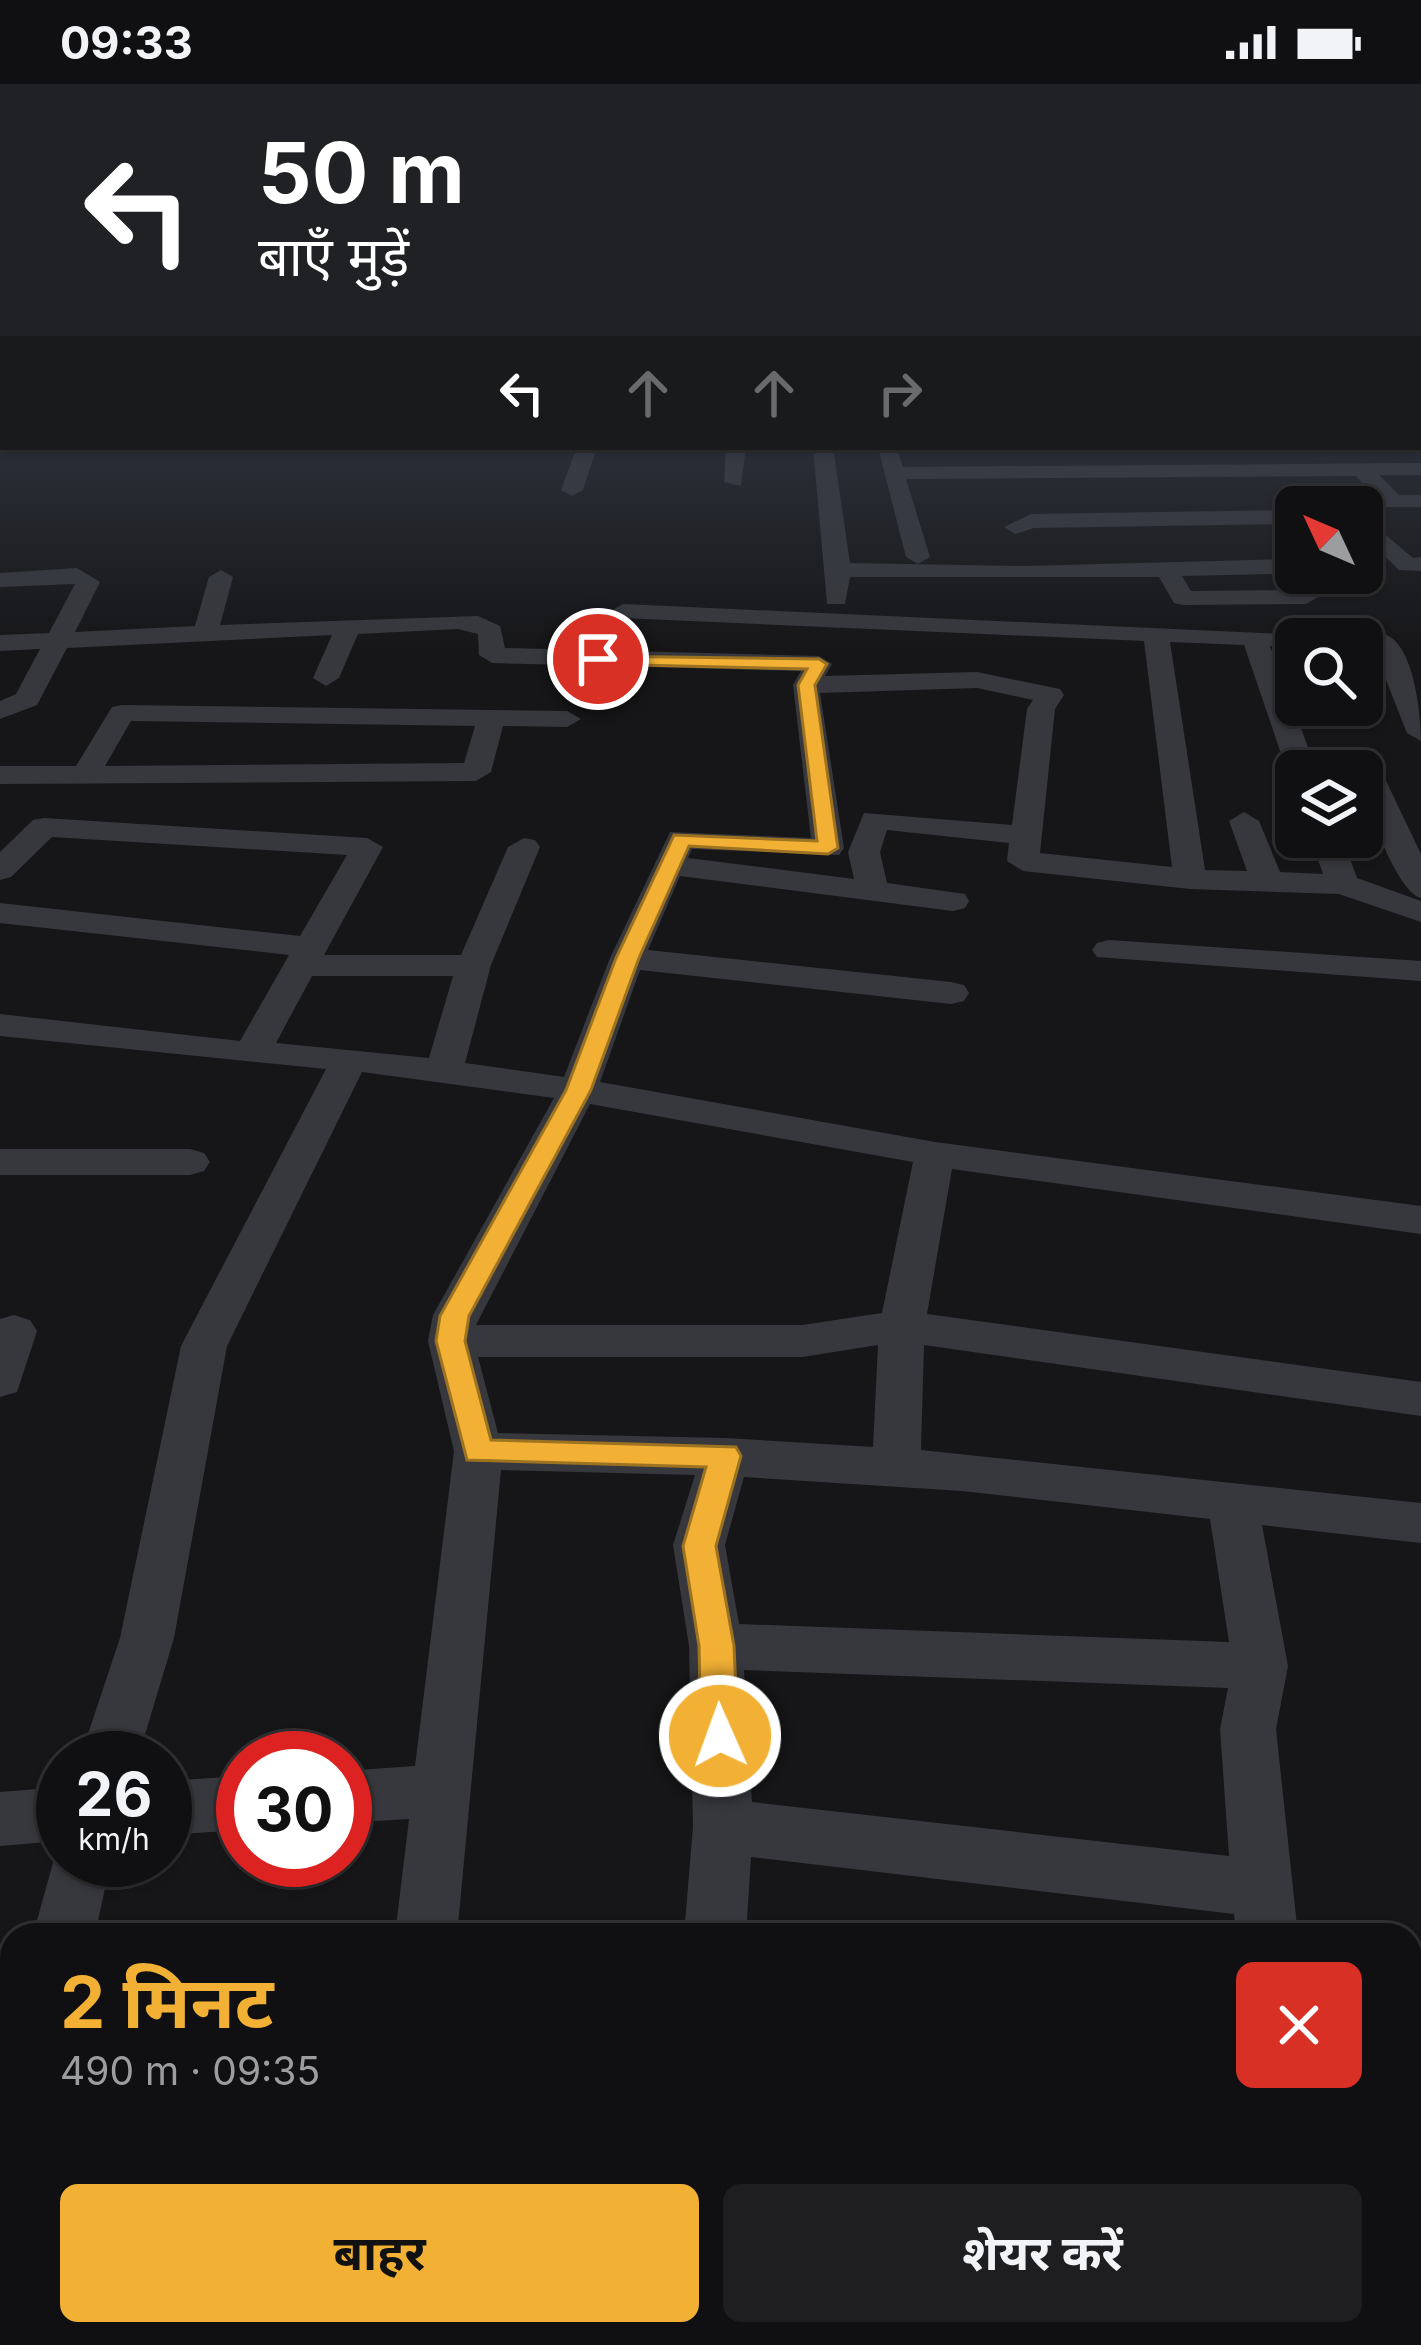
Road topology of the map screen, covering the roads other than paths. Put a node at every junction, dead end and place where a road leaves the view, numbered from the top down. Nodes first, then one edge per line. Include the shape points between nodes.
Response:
1 (586, 450) edge
2 (736, 450) edge
3 (824, 450) edge
4 (888, 450) edge
5 (983, 450) edge
6 (1311, 450) edge
7 (1379, 450) edge
8 (1395, 469) junction
9 (1421, 469) edge
10 (1332, 470) junction
11 (1362, 470) junction
12 (893, 472) junction
13 (734, 482) dead end
14 (572, 490) dead end
15 (1003, 500) junction
16 (1421, 501) edge
17 (1275, 518) edge
18 (1120, 520) junction
19 (1383, 539) edge
20 (918, 557) dead end
21 (1414, 565) edge
22 (1275, 566) edge
23 (1383, 566) edge
24 (1154, 567) junction
25 (839, 570) junction
26 (1024, 573) junction
27 (221, 577) dead end
28 (0, 580) edge
29 (1304, 594) edge
30 (623, 611) dead end
31 (833, 619) junction
32 (350, 626) junction
33 (205, 635) junction
34 (1156, 636) junction
35 (1254, 639) junction
36 (58, 640) junction
37 (1275, 640) edge
38 (1421, 640) edge
39 (1383, 641) edge
40 (0, 643) edge
41 (1383, 660) edge
42 (813, 674) junction
43 (326, 678) dead end
44 (914, 682) junction
45 (0, 711) edge
46 (890, 715) dead end
47 (491, 718) junction
48 (567, 719) dead end
49 (1421, 733) edge
50 (1294, 750) edge
51 (86, 771) junction
52 (0, 775) edge
53 (1383, 804) edge
54 (1244, 821) dead end
55 (1026, 836) junction
56 (524, 847) dead end
57 (1334, 858) edge
58 (669, 866) junction
59 (0, 870) edge
60 (1190, 879) junction
61 (1268, 881) junction
62 (1343, 884) junction
63 (1421, 888) edge
64 (873, 891) junction
65 (953, 901) dead end
66 (1421, 912) edge
67 (0, 913) edge
68 (1109, 950) dead end
69 (303, 957) junction
70 (627, 958) junction
71 (474, 964) junction
72 (1421, 971) edge
73 (951, 994) dead end
74 (0, 1025) edge
75 (252, 1053) junction
76 (350, 1059) junction
77 (444, 1072) junction
78 (578, 1090) junction
79 (935, 1154) junction
80 (0, 1162) edge
81 (190, 1162) dead end
82 (1421, 1220) edge
83 (902, 1326) junction
84 (14, 1331) dead end
85 (451, 1341) junction
86 (0, 1380) edge
87 (1421, 1400) edge
88 (478, 1451) junction
89 (725, 1456) junction
90 (896, 1467) junction
91 (1233, 1504) junction
92 (1421, 1523) edge
93 (716, 1646) junction
94 (1260, 1666) junction
95 (118, 1731) edge
96 (443, 1790) junction
97 (372, 1794) edge
98 (36, 1816) edge
99 (0, 1819) edge
100 (723, 1826) junction
101 (75, 1887) edge
102 (1263, 1912) edge
103 (67, 1923) edge
104 (427, 1923) edge
105 (716, 1923) edge

1 - 14 street
2 - 13 street
3 - 25 street
4 - 12 street
5 - 15 street
6 - 10 street
7 - 8 street
8 - 9 street
8 - 11 street
10 - 11 street
10 - 15 street
11 - 16 street via 1394,502
12 - 15 street
12 - 20 street
15 - 18 street via 1031,520
15 - 26 street
17 - 18 street
18 - 24 street
19 - 21 street
21 - 23 street
22 - 24 street
24 - 26 street
24 - 29 street via 1183,598
25 - 26 street
25 - 31 street
27 - 33 street
28 - 36 street via 88,578
30 - 31 street
31 - 34 street
31 - 42 street
32 - 33 street
32 - 42 street via 478,623 490,631 492,656
32 - 43 street
33 - 36 street
34 - 35 street
34 - 60 street
35 - 37 street
35 - 50 street
36 - 40 street
36 - 45 street via 27,699
38 - 39 street
41 - 49 street
42 - 44 street
42 - 58 street via 828,848 681,839
44 - 46 street
44 - 55 street via 977,680 1050,694 1040,709
47 - 48 street
47 - 51 street via 122,712
47 - 51 street via 476,772
51 - 52 street
53 - 63 street
54 - 61 street
55 - 60 street via 1024,860
55 - 64 street via 875,819 864,852
56 - 71 street
57 - 62 street
58 - 64 street
58 - 70 street
59 - 69 street via 44,827 368,847
60 - 61 street
61 - 62 street
62 - 66 street
64 - 65 street
67 - 69 street
68 - 72 street
69 - 71 street
69 - 75 street
70 - 73 street
70 - 78 street
71 - 77 street
74 - 75 street
75 - 76 street
76 - 77 street
76 - 95 street via 204,1346 147,1638
77 - 78 street
78 - 79 street
78 - 85 street via 454,1316
79 - 82 street
79 - 83 street
80 - 81 street
83 - 85 street via 802,1341
83 - 87 street
83 - 90 street
84 - 86 street
85 - 88 street
88 - 89 street
88 - 96 street
89 - 90 street
89 - 93 street via 699,1546
90 - 91 street
91 - 92 street
91 - 94 street
93 - 94 street
93 - 100 street
94 - 102 street via 1248,1729
96 - 97 street
96 - 104 street
98 - 99 street
100 - 102 street
100 - 105 street
101 - 103 street

